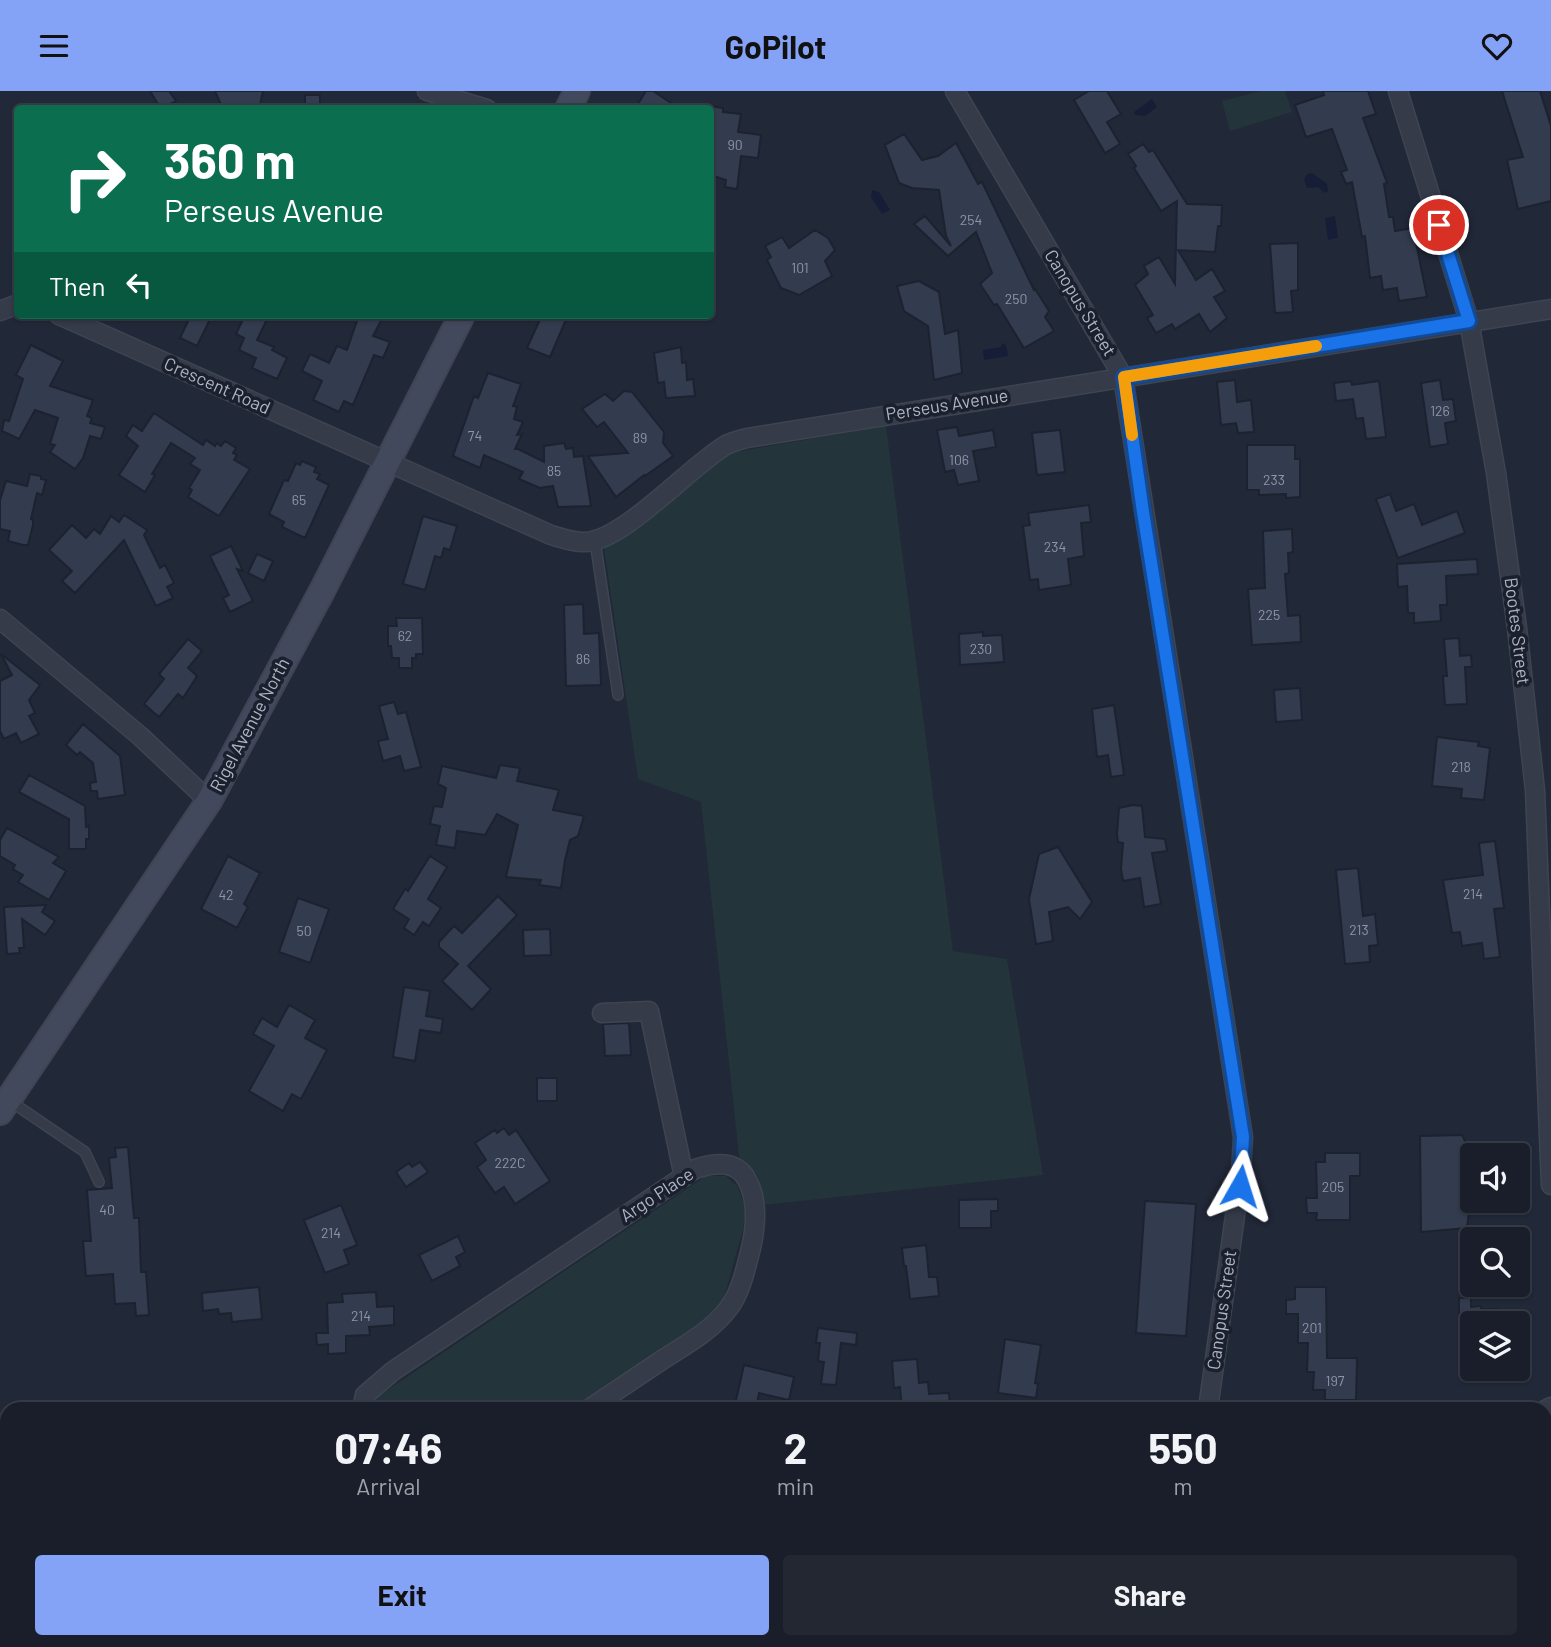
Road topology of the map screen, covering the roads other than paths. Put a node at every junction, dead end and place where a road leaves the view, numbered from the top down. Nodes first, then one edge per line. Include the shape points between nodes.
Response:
1 (427, 91) edge
2 (954, 91) edge
3 (1398, 91) edge
4 (474, 105) edge
5 (1551, 309) edge
6 (67, 319) edge
7 (447, 319) edge
8 (460, 319) edge
9 (1469, 321) junction
10 (1124, 377) junction
11 (381, 461) junction
12 (595, 541) junction
13 (0, 619) edge
14 (618, 695) dead end
15 (204, 795) junction
16 (602, 1013) dead end
17 (3, 1102) edge
18 (684, 1177) junction
19 (99, 1182) dead end
20 (1551, 1185) edge
21 (362, 1402) edge
22 (600, 1402) edge
23 (1209, 1402) edge

1 - 4 street
2 - 10 street, Canopus Street
3 - 9 street, Bootes Street
5 - 9 street, Perseus Avenue
6 - 11 street, Crescent Road
7 - 11 main road, Rigel Avenue North
8 - 11 main road, Rigel Avenue North
9 - 10 street, Perseus Avenue
9 - 20 street, Bootes Street via 1496,473 1535,790
10 - 12 street, Perseus Avenue via 729,443 617,531
10 - 23 street, Canopus Street via 1243,1137
11 - 12 street via 551,535
11 - 15 main road, Rigel Avenue North via 322,591
12 - 14 lane
13 - 15 street
15 - 17 main road, Rigel Avenue North
16 - 18 street via 649,1011
17 - 19 lane via 85,1152
18 - 21 street, Argo Place via 393,1371
18 - 22 street, Argo Place via 713,1163 727,1164 745,1176 755,1210 754,1232 740,1285 717,1321

